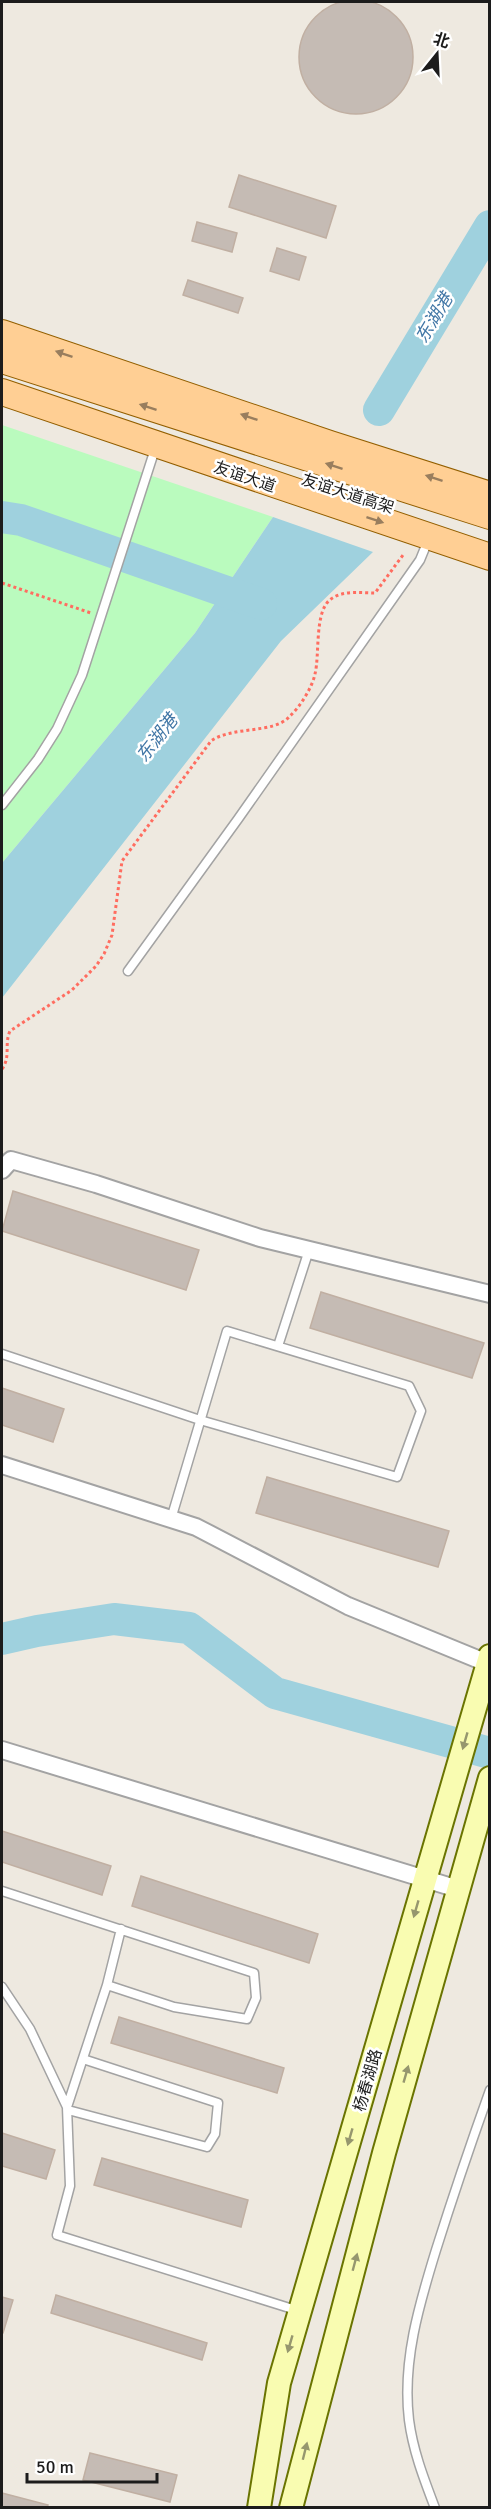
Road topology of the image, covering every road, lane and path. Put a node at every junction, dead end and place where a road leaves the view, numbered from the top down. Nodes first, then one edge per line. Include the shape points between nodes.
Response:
1 (2, 333) edge
2 (2, 360) edge
3 (2, 381) edge
4 (2, 393) edge
5 (156, 445) junction
6 (489, 495) edge
7 (489, 516) edge
8 (429, 538) junction
9 (489, 539) edge
10 (404, 555) dead end
11 (489, 557) edge
12 (2, 583) edge
13 (101, 617) junction
14 (2, 806) edge
15 (128, 971) dead end
16 (2, 1070) edge
17 (2, 1170) edge
18 (309, 1250) junction
19 (489, 1294) edge
20 (278, 1346) junction
21 (2, 1354) edge
22 (200, 1420) junction
23 (2, 1465) edge
24 (171, 1519) junction
25 (486, 1668) edge
26 (2, 1750) edge
27 (489, 1778) edge
28 (425, 1880) junction
29 (458, 1889) junction
30 (2, 1891) edge
31 (121, 1929) junction
32 (107, 1985) junction
33 (2, 1987) edge
34 (83, 2059) junction
35 (489, 2090) edge
36 (67, 2108) junction
37 (300, 2311) junction
38 (259, 2508) edge
39 (291, 2508) edge
40 (435, 2508) edge

6 -> 1 main road
7 -> 2 main road, 友谊大道高架
3 - 9 main road, 友谊大道高架
4 - 5 main road, 友谊大道
5 -> 8 main road, 友谊大道
5 - 13 lane
8 - 11 main road, 友谊大道
8 - 15 lane via 420,560
10 - 16 path via 375,593 339,595 326,603 315,675 287,720 223,734 211,741 122,861 112,935 100,960 72,990 10,1031 7,1062
12 - 13 path
13 - 14 lane via 82,675 57,729
17 - 18 street via 11,1160
18 - 19 street
18 - 20 lane
20 - 22 lane via 227,1331
20 - 22 lane via 409,1386 421,1411 397,1477
21 - 22 lane
22 - 24 lane
23 - 24 street
24 - 25 street via 196,1527 348,1606
25 -> 28 main road, 杨春湖路
26 - 28 street
27 - 29 main road
28 - 29 street
28 -> 37 main road, 杨春湖路
39 -> 29 main road
30 - 31 lane
31 - 32 lane
31 - 32 lane via 254,1973 256,1998 247,2019 174,2007
32 - 34 lane
33 - 36 lane via 30,2029
34 - 36 lane
34 - 36 lane via 218,2103 215,2134 207,2147
35 - 40 lane via 420,2301 408,2371 413,2445
36 - 37 lane via 70,2186 57,2235
37 -> 38 main road, 杨春湖路 via 279,2383

